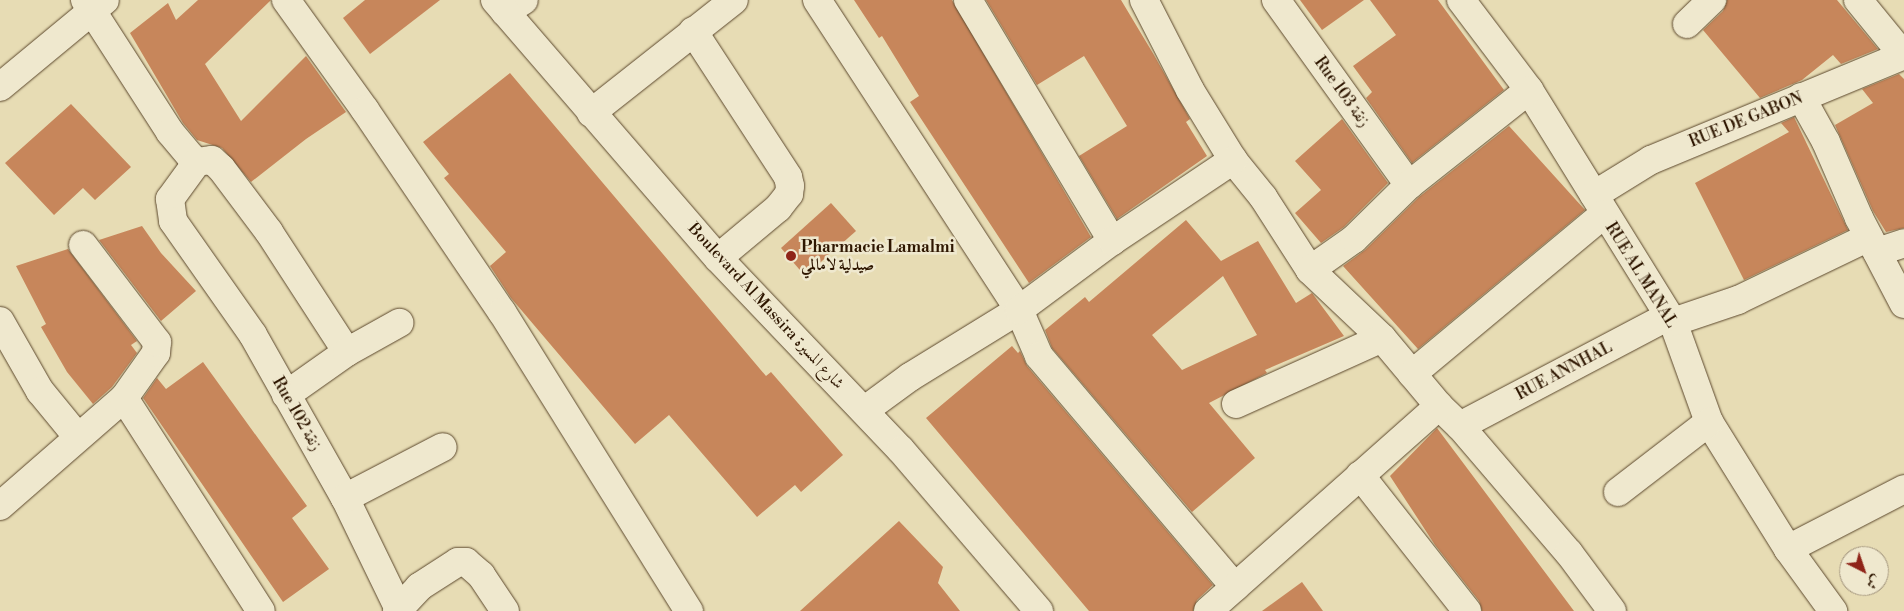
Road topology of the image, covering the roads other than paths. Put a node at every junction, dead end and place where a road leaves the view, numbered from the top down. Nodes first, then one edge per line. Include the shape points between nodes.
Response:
1 (286, 0) edge
2 (734, 0) edge
3 (817, 0) edge
4 (968, 0) edge
5 (1144, 0) edge
6 (1276, 0) edge
7 (1712, 0) edge
8 (1858, 0) edge
9 (1465, 2) edge
10 (94, 4) edge
11 (508, 4) edge
12 (1687, 24) dead end
13 (694, 32) junction
14 (1903, 55) edge
15 (0, 87) edge
16 (1529, 90) junction
17 (1801, 97) junction
18 (591, 113) junction
19 (1233, 160) junction
20 (197, 162) junction
21 (1409, 185) junction
22 (1599, 205) junction
23 (1112, 241) junction
24 (1904, 243) edge
25 (1873, 244) junction
26 (83, 245) dead end
27 (718, 258) junction
28 (1310, 270) junction
29 (1904, 304) edge
30 (1018, 310) junction
31 (1670, 319) junction
32 (399, 323) dead end
33 (1, 327) edge
34 (1382, 338) junction
35 (347, 352) junction
36 (1412, 374) junction
37 (286, 395) junction
38 (124, 398) junction
39 (1236, 404) dead end
40 (1439, 406) junction
41 (865, 410) junction
42 (1709, 422) junction
43 (1460, 426) junction
44 (77, 436) junction
45 (443, 448) dead end
46 (1360, 476) junction
47 (1904, 489) edge
48 (1618, 492) dead end
49 (345, 498) junction
50 (0, 506) edge
51 (1788, 549) junction
52 (1236, 586) junction
53 (503, 607) edge
54 (1462, 608) edge
55 (1030, 609) edge
56 (398, 610) edge
57 (261, 611) edge
58 (689, 611) edge
59 (1208, 611) edge
60 (1612, 611) edge
61 (1833, 611) edge

1 - 58 street via 502,312
2 - 13 street
3 - 30 street
4 - 23 street
5 - 19 street via 1190,90
6 - 21 street, Rue 103 زنقة
7 - 12 street
8 - 14 street
9 - 16 street, RUE AL MANAL
10 - 15 street
10 - 20 street via 170,132
11 - 18 street, Boulevard Al Massira شارع المسيرة
13 - 18 street
13 - 27 street via 788,177 790,186 789,194 778,208
14 - 17 street, RUE DE GABON
16 - 21 street
16 - 22 street, RUE AL MANAL
17 - 22 street, RUE DE GABON via 1651,160
17 - 25 street via 1826,142
18 - 27 street, Boulevard Al Massira شارع المسيرة
19 - 23 street
19 - 28 street via 1264,197
20 - 35 street via 212,160 225,173 269,232
20 - 37 street, Rue 102 زنقة via 170,199 170,211 178,230 229,298
21 - 28 street via 1354,239
22 - 31 street, RUE AL MANAL
22 - 36 street, RUE DE GABON
23 - 30 street
24 - 25 street, RUE ANNHAL
25 - 29 street
25 - 31 street, RUE ANNHAL via 1738,300
26 - 38 street via 157,342 151,362
27 - 41 street, Boulevard Al Massira شارع المسيرة
28 - 34 street
30 - 41 street via 910,377
30 - 52 street via 1039,356
31 - 42 street, RUE AL MANAL
31 - 43 street, RUE ANNHAL
32 - 35 street
33 - 44 street via 40,391
34 - 36 street
34 - 39 street
35 - 37 street
36 - 40 street
37 - 49 street, Rue 102 زنقة
38 - 44 street
38 - 57 street
40 - 43 street
40 - 46 street
41 - 55 street, Boulevard Al Massira شارع المسيرة
42 - 48 street
42 - 51 street, RUE AL MANAL
43 - 60 street via 1569,552
44 - 50 street via 53,462
45 - 49 street
46 - 52 street
46 - 54 street
47 - 51 street
49 - 56 street, Rue 102 زنقة
51 - 61 street, RUE AL MANAL
52 - 59 street
53 - 56 street via 473,566 458,562 419,587

